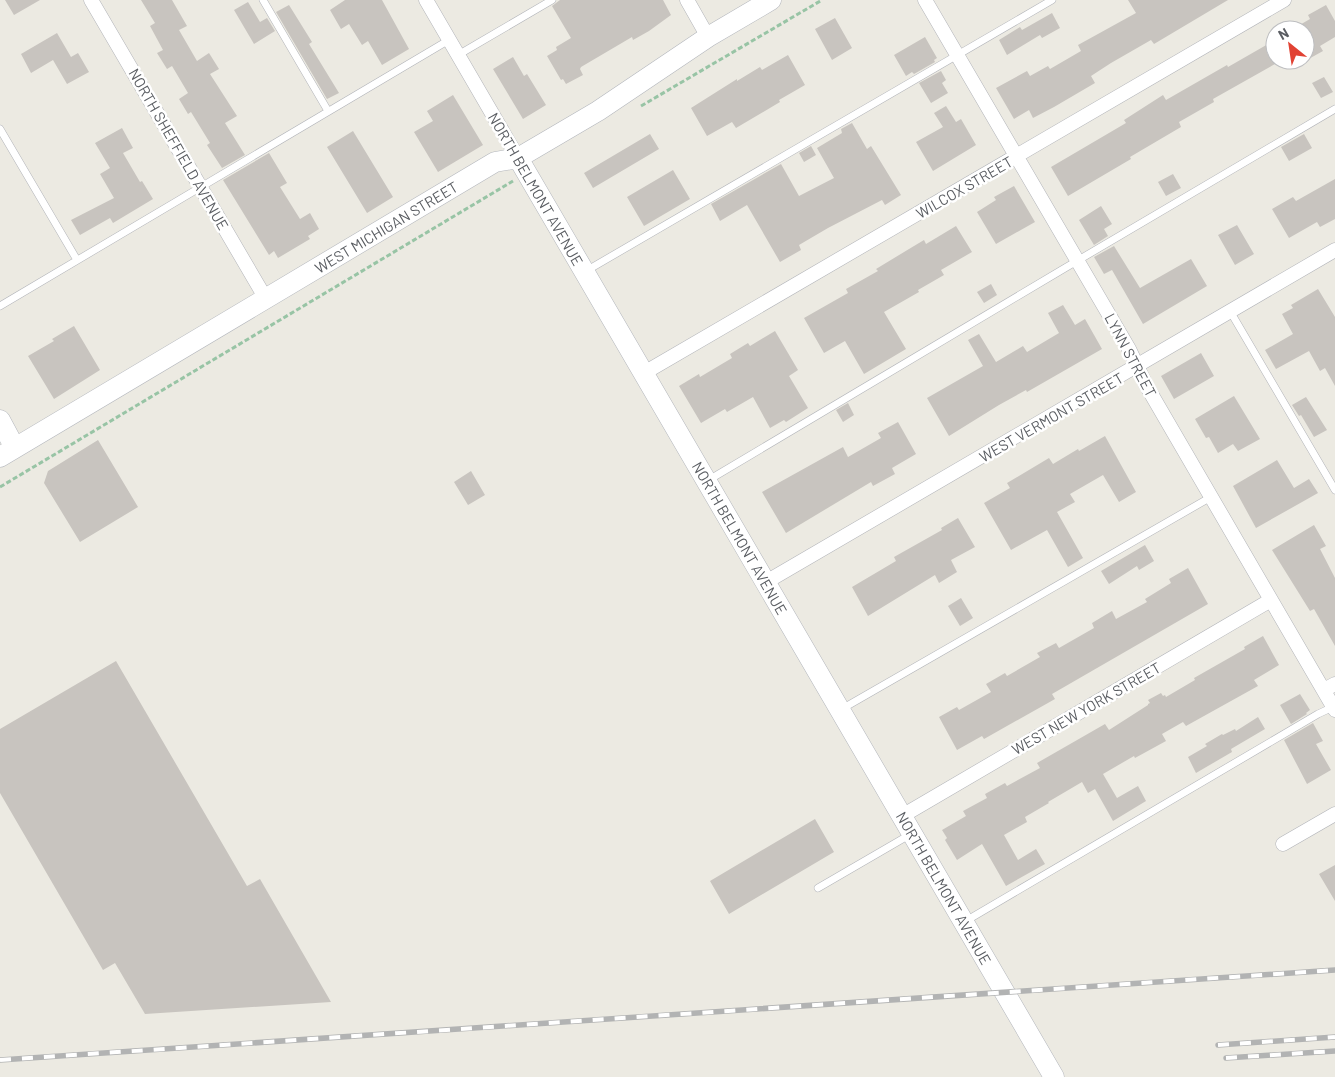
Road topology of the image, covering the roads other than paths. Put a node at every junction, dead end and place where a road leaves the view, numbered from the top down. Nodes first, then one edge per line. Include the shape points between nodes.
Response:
1 (91, 0) edge
2 (263, 0) edge
3 (426, 0) edge
4 (552, 0) edge
5 (687, 0) edge
6 (771, 0) edge
7 (925, 0) edge
8 (1052, 0) edge
9 (1284, 0) edge
10 (708, 37) junction
11 (449, 40) junction
12 (458, 55) junction
13 (958, 55) junction
14 (1335, 109) edge
15 (328, 111) junction
16 (0, 129) edge
17 (1017, 156) junction
18 (518, 158) junction
19 (201, 186) junction
20 (1333, 256) edge
21 (77, 260) junction
22 (1078, 260) junction
23 (585, 272) junction
24 (266, 299) junction
25 (0, 306) edge
26 (1230, 311) junction
27 (1138, 367) junction
28 (644, 373) junction
29 (0, 420) edge
30 (8, 452) edge
31 (706, 481) junction
32 (1335, 490) edge
33 (1211, 497) junction
34 (766, 582) junction
35 (1271, 600) junction
36 (1329, 687) edge
37 (1334, 708) edge
38 (840, 710) junction
39 (1335, 814) edge
40 (902, 816) junction
41 (912, 834) junction
42 (1283, 844) dead end
43 (818, 888) dead end
44 (964, 922) junction
45 (1054, 1077) edge

1 - 19 street, NORTH SHEFFIELD AVENUE
2 - 15 lane
3 - 11 street, NORTH BELMONT AVENUE
4 - 12 lane
5 - 10 street
6 - 10 main road, WEST MICHIGAN STREET
7 - 13 street, LYNN STREET
8 - 13 lane
9 - 17 street, WILCOX STREET
10 - 18 main road, WEST MICHIGAN STREET via 611,103
11 - 12 street, NORTH BELMONT AVENUE
11 - 15 lane
12 - 18 street, NORTH BELMONT AVENUE
13 - 17 street, LYNN STREET
13 - 23 lane
14 - 22 lane
15 - 19 lane
16 - 21 lane
17 - 22 street, LYNN STREET
17 - 28 street, WILCOX STREET
18 - 23 main road, NORTH BELMONT AVENUE
18 - 24 main road, WEST MICHIGAN STREET via 495,162
19 - 21 lane
19 - 24 street, NORTH SHEFFIELD AVENUE
20 - 26 street, WEST VERMONT STREET
21 - 25 lane
22 - 27 street, LYNN STREET
22 - 31 lane
23 - 28 main road, NORTH BELMONT AVENUE
24 - 30 main road, WEST MICHIGAN STREET
26 - 27 street, WEST VERMONT STREET
26 - 32 lane
27 - 33 street, LYNN STREET
27 - 34 street, WEST VERMONT STREET
28 - 31 main road, NORTH BELMONT AVENUE
29 - 30 main road
31 - 34 main road, NORTH BELMONT AVENUE
33 - 35 street, LYNN STREET
33 - 38 lane
34 - 38 main road, NORTH BELMONT AVENUE
35 - 36 street, LYNN STREET
35 - 40 street, WEST NEW YORK STREET
36 - 37 street, LYNN STREET
37 - 44 lane via 1318,714
38 - 40 main road, NORTH BELMONT AVENUE
39 - 42 street
40 - 41 main road, NORTH BELMONT AVENUE
41 - 43 lane
41 - 44 main road, NORTH BELMONT AVENUE
44 - 45 main road, NORTH BELMONT AVENUE

